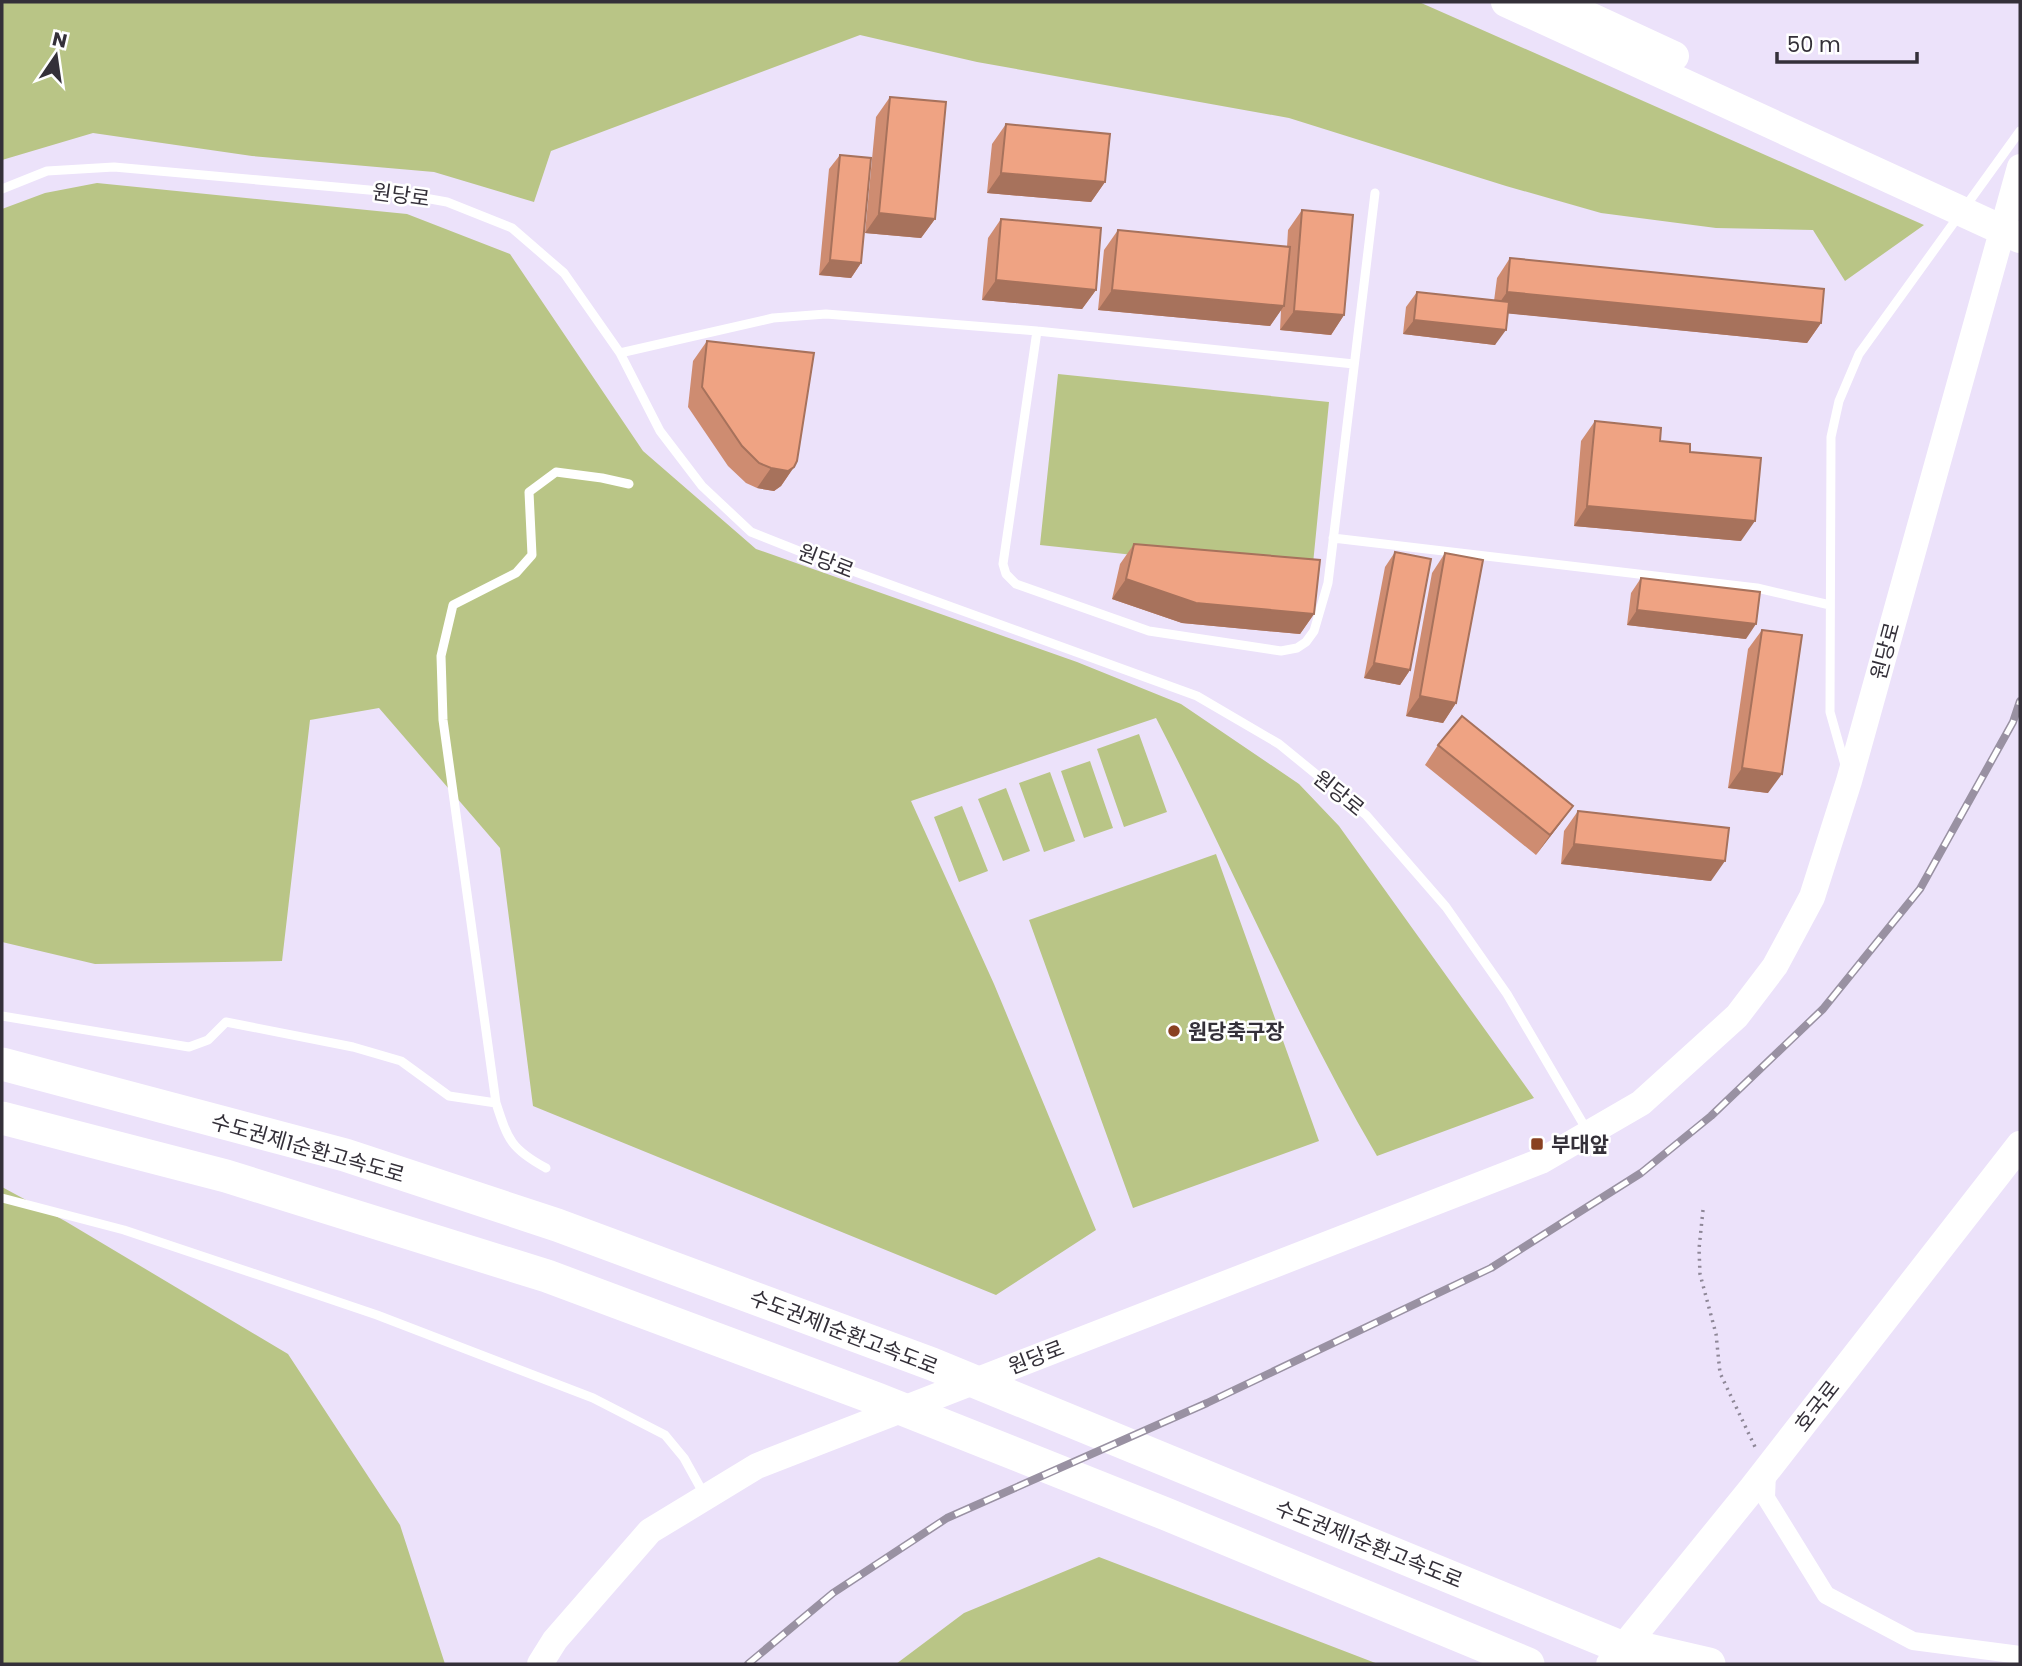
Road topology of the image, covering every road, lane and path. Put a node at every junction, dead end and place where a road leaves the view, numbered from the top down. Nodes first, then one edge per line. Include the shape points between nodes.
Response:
1 (1506, 2) edge
2 (1558, 2) edge
3 (2020, 131) edge
4 (2020, 167) edge
5 (1929, 185) junction
6 (2, 189) edge
7 (1375, 192) dead end
8 (2020, 218) edge
9 (2020, 238) edge
10 (1037, 331) junction
11 (620, 353) junction
12 (1354, 364) junction
13 (629, 484) dead end
14 (1333, 538) junction
15 (1830, 605) junction
16 (1849, 781) junction
17 (2, 1016) edge
18 (2, 1065) edge
19 (496, 1103) junction
20 (2, 1118) edge
21 (1589, 1133) junction
22 (2020, 1145) edge
23 (546, 1168) dead end
24 (2020, 1174) edge
25 (2, 1198) edge
26 (1703, 1210) dead end
27 (1767, 1470) junction
28 (706, 1497) junction
29 (1766, 1498) junction
30 (1604, 1651) edge
31 (2020, 1655) edge
32 (540, 1664) edge
33 (1528, 1664) edge
34 (1628, 1664) edge
35 (1662, 1664) edge
36 (1709, 1664) edge

1 - 5 highway
2 - 5 highway
3 - 15 lane via 1859,354 1839,401 1831,437
4 - 16 main road, 원당로
5 - 8 highway
5 - 9 highway
6 - 11 lane, 원당로 via 47,170 114,167 391,192 447,202 512,228 564,273
7 - 12 lane
10 - 11 lane via 826,314 773,318
10 - 12 lane
10 - 14 lane via 1003,564 1016,584 1149,631 1281,651 1297,648 1314,631 1328,583
11 - 21 lane, 원당로 via 660,431 702,486 751,532 1197,696 1279,744 1366,815 1446,906 1507,994
12 - 14 lane
13 - 19 lane via 556,472 529,492 532,555 516,573 453,605 441,656 443,720
14 - 15 lane via 1757,588
15 - 16 lane via 1830,712
16 - 21 main road, 원당로 via 1812,897 1775,966 1737,1016 1641,1104
17 - 19 lane via 189,1047 208,1040 226,1022 401,1061 449,1096
18 - 30 highway, 수도권제1순환고속도로 via 359,1160 557,1225 932,1364 1425,1566
19 - 23 lane via 510,1143
20 - 33 highway via 226,1176 547,1276 877,1399
21 - 28 main road, 원당로 via 1541,1161 757,1466
22 - 27 main road, 호국로
24 - 29 main road, 호국로
25 - 28 lane via 124,1230 342,1303 593,1398 665,1435
26 - 27 path via 1700,1273 1716,1334 1720,1373
27 - 29 street
27 - 30 main road, 호국로
28 - 32 main road, 원당로 via 650,1531 555,1640
29 - 31 street via 1826,1595 1913,1641
29 - 34 main road, 호국로
30 - 35 highway, 수도권제1순환고속도로
30 - 36 highway

